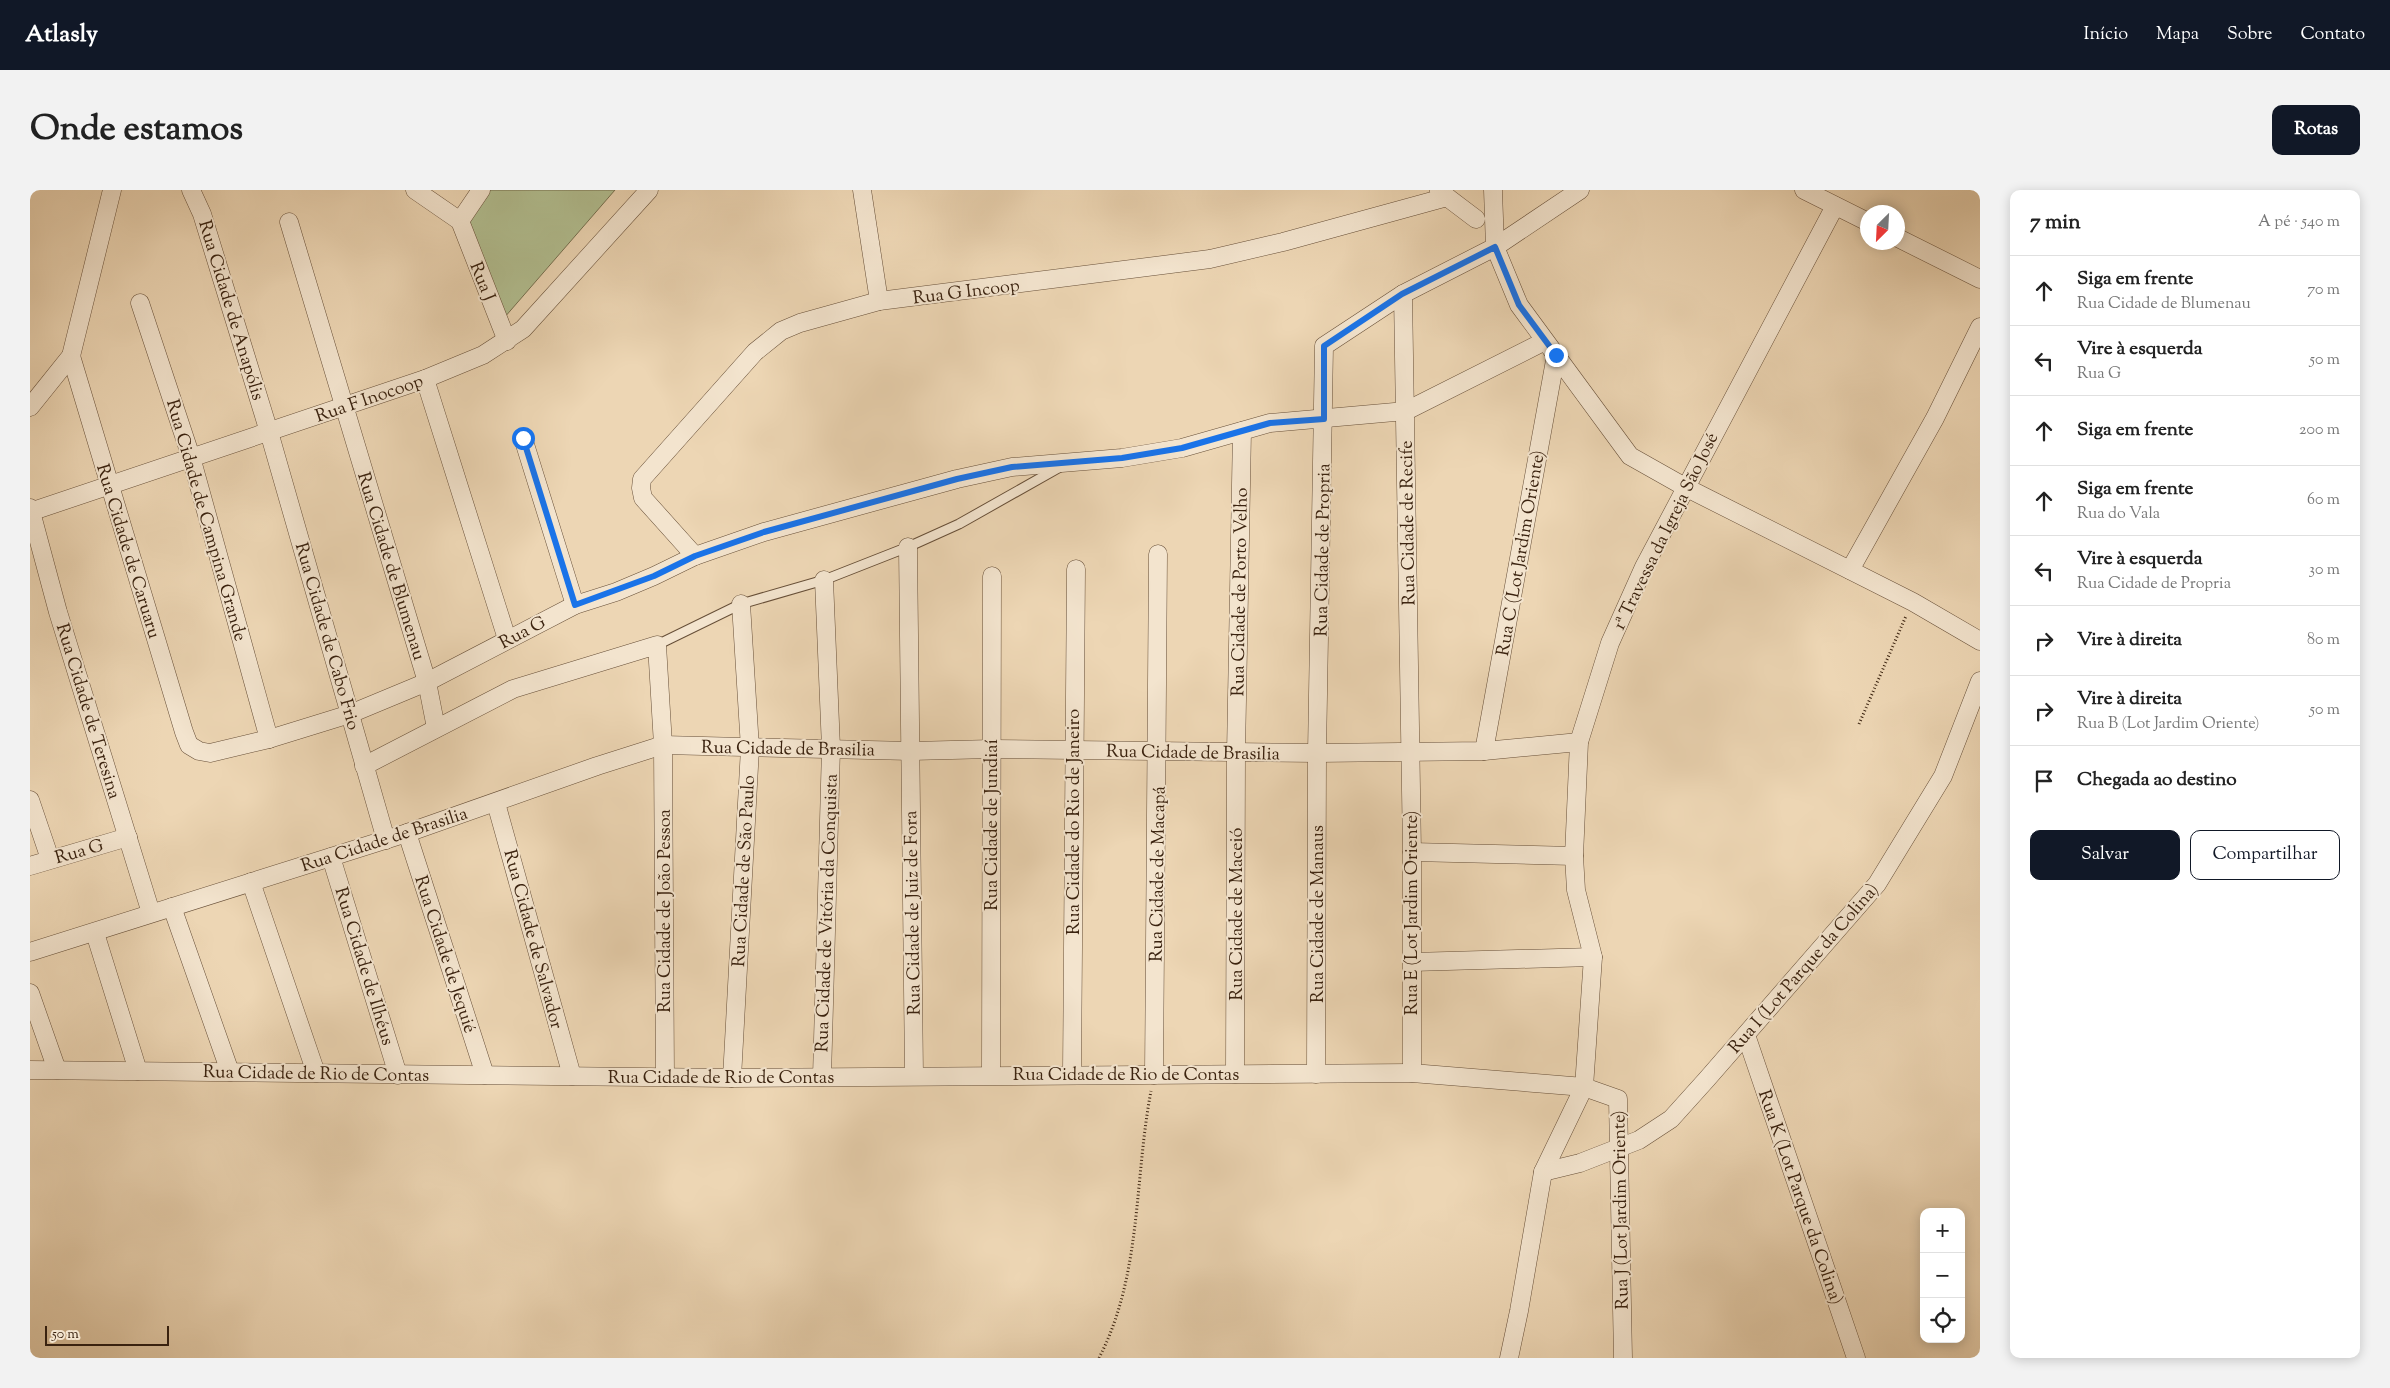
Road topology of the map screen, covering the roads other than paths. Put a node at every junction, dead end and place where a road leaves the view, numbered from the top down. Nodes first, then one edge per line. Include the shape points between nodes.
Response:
1 (112, 190) edge
2 (191, 190) edge
3 (415, 190) edge
4 (481, 190) edge
5 (649, 190) edge
6 (862, 190) edge
7 (1493, 190) edge
8 (1580, 190) edge
9 (1804, 190) edge
10 (1442, 193) edge
11 (1835, 206) junction
12 (1860, 218) edge
13 (1476, 219) dead end
14 (289, 222) dead end
15 (460, 222) junction
16 (1905, 242) edge
17 (1495, 247) junction
18 (1980, 279) edge
19 (1402, 294) junction
20 (879, 302) junction
21 (140, 303) dead end
22 (1980, 327) edge
23 (507, 341) junction
24 (1541, 343) dead end
25 (1556, 355) junction
26 (71, 356) junction
27 (425, 379) junction
28 (344, 406) junction
29 (30, 407) edge
30 (1406, 411) junction
31 (1324, 419) junction
32 (1242, 431) junction
33 (269, 432) junction
34 (523, 438) dead end
35 (191, 457) junction
36 (1065, 464) junction
37 (110, 484) junction
38 (1685, 487) junction
39 (30, 510) edge
40 (908, 547) junction
41 (1158, 554) dead end
42 (695, 556) junction
43 (1076, 569) dead end
44 (1850, 570) junction
45 (992, 576) dead end
46 (824, 580) junction
47 (741, 604) junction
48 (575, 605) junction
49 (507, 639) junction
50 (1977, 643) edge
51 (657, 645) junction
52 (1980, 681) edge
53 (427, 682) junction
54 (350, 714) junction
55 (436, 728) junction
56 (269, 739) junction
57 (1579, 742) junction
58 (189, 745) joint
59 (663, 745) junction
60 (750, 748) junction
61 (831, 748) junction
62 (992, 749) junction
63 (911, 751) junction
64 (1158, 751) junction
65 (1484, 751) junction
66 (1073, 752) junction
67 (1236, 753) junction
68 (1318, 753) junction
69 (1409, 753) junction
70 (364, 766) junction
71 (30, 800) edge
72 (496, 802) junction
73 (407, 833) junction
74 (128, 837) junction
75 (386, 840) junction
76 (1412, 852) junction
77 (1574, 856) junction
78 (331, 857) junction
79 (50, 859) junction
80 (30, 866) edge
81 (251, 882) junction
82 (172, 907) junction
83 (152, 914) junction
84 (95, 932) junction
85 (30, 952) edge
86 (1593, 957) junction
87 (1412, 962) junction
88 (30, 993) edge
89 (1746, 1035) junction
90 (30, 1070) edge
91 (58, 1070) junction
92 (138, 1071) junction
93 (230, 1072) junction
94 (316, 1073) junction
95 (1412, 1073) junction
96 (991, 1074) junction
97 (1072, 1074) junction
98 (1235, 1074) junction
99 (1316, 1074) junction
100 (398, 1075) junction
101 (484, 1075) junction
102 (1154, 1075) junction
103 (572, 1076) junction
104 (914, 1076) junction
105 (665, 1077) junction
106 (822, 1077) junction
107 (732, 1078) junction
108 (1584, 1087) junction
109 (1619, 1149) junction
110 (1543, 1172) junction
111 (1509, 1358) edge
112 (1623, 1358) edge
113 (1856, 1358) edge

1 - 26 street
2 - 33 street, Rua Cidade de Anapólis via 202,214
3 - 15 street
4 - 15 street
5 - 23 street, Rua F Inocoop via 523,329
6 - 20 street
7 - 17 street
8 - 17 street
9 - 11 street
10 - 13 street
10 - 20 street, Rua G Incoop via 1283,242 1210,259
11 - 12 street
11 - 38 street, 1ª Travessa da Igreja São José
14 - 28 street, Rua Cidade de Blumenau
15 - 23 street, Rua J
16 - 18 street
17 - 19 street
17 - 25 street via 1519,305
19 - 30 street, Rua Cidade de Recife
19 - 31 street, Rua Cidade de Propria via 1324,346
20 - 42 street, Rua G Incoop via 781,331 755,352 642,479 643,498
21 - 35 street, Rua Cidade de Campina Grande
22 - 44 street
23 - 27 street, Rua F Inocoop via 483,355
24 - 30 street
25 - 38 street via 1630,456
25 - 65 street, Rua C (Lot Jardim Oriente)
26 - 29 street
26 - 37 street, Rua Cidade de Caruaru
27 - 28 street, Rua F Inocoop
27 - 49 street
28 - 33 street, Rua F Inocoop
28 - 53 street, Rua Cidade de Blumenau
30 - 31 street, Rua G
30 - 69 street, Rua Cidade de Recife
31 - 32 street, Rua G via 1270,423
31 - 68 street, Rua Cidade de Propria
32 - 36 street, Rua G via 1182,448
32 - 67 street, Rua Cidade de Porto Velho
33 - 35 street, Rua F Inocoop
33 - 54 street, Rua Cidade de Cabo Frio
34 - 48 street
35 - 37 street, Rua F Inocoop
35 - 56 street, Rua Cidade de Campina Grande
36 - 40 lane via 959,524
36 - 42 street, Rua G via 1012,467 957,479 764,532
37 - 39 street, Rua F Inocoop
37 - 58 street, Rua Cidade de Caruaru
38 - 44 street
38 - 57 street, 1ª Travessa da Igreja São José via 1644,567 1610,644
39 - 74 street, Rua Cidade de Teresina
40 - 46 lane
40 - 63 street, Rua Cidade de Juiz de Fora
41 - 64 street, Rua Cidade de Macapá
42 - 48 street, Rua G via 654,576
43 - 66 street, Rua Cidade do Rio de Janeiro
44 - 50 street via 1912,602
45 - 62 street, Rua Cidade de Jundiaí
46 - 47 lane
46 - 61 street, Rua Cidade de Vitória da Conquista
47 - 51 lane
47 - 60 street, Rua Cidade de São Paulo
48 - 49 street, Rua G
49 - 53 street, Rua G
51 - 55 street via 513,689
51 - 59 street, Rua Cidade de João Pessoa
52 - 89 street, Rua I (Lot Parque da Colina) via 1943,776 1877,884
53 - 54 street, Rua G
53 - 55 street, Rua Cidade de Blumenau
54 - 56 street, Rua G
54 - 70 street, Rua Cidade de Cabo Frio
55 - 70 street
56 - 58 street, Rua G via 210,753
57 - 65 street, Rua Cidade de Brasilia
57 - 77 street, 1ª Travessa da Igreja São José
59 - 60 street, Rua Cidade de Brasilia
59 - 72 street, Rua Cidade de Brasilia
59 - 105 street, Rua Cidade de João Pessoa
60 - 61 street, Rua Cidade de Brasilia
60 - 107 street, Rua Cidade de São Paulo
61 - 63 street, Rua Cidade de Brasilia
61 - 106 street, Rua Cidade de Vitória da Conquista
62 - 63 street, Rua Cidade de Brasilia
62 - 66 street, Rua Cidade de Brasilia
62 - 96 street, Rua Cidade de Jundiaí
63 - 104 street, Rua Cidade de Juiz de Fora
64 - 66 street, Rua Cidade de Brasilia
64 - 67 street, Rua Cidade de Brasilia
64 - 102 street, Rua Cidade de Macapá
65 - 69 street, Rua Cidade de Brasilia
66 - 97 street, Rua Cidade do Rio de Janeiro
67 - 68 street, Rua Cidade de Brasilia
67 - 98 street, Rua Cidade de Maceió
68 - 69 street, Rua Cidade de Brasilia
68 - 99 street, Rua Cidade de Manaus
69 - 76 street, Rua E (Lot Jardim Oriente)
70 - 75 street, Rua Cidade de Cabo Frio
71 - 79 street
72 - 73 street, Rua Cidade de Brasilia
72 - 103 street, Rua Cidade de Salvador
73 - 75 street, Rua Cidade de Brasilia
73 - 101 street, Rua Cidade de Jequié
74 - 79 street, Rua G
74 - 83 street, Rua Cidade de Teresina
75 - 78 street, Rua Cidade de Brasilia
76 - 77 street
76 - 87 street, Rua E (Lot Jardim Oriente)
77 - 86 street, 1ª Travessa da Igreja São José via 1576,890
78 - 81 street, Rua Cidade de Brasilia
78 - 100 street, Rua Cidade de Ilhéus
79 - 80 street, Rua G
81 - 82 street, Rua Cidade de Brasilia
81 - 94 street
82 - 83 street, Rua Cidade de Brasilia
82 - 93 street
83 - 84 street, Rua Cidade de Brasilia
84 - 85 street, Rua Cidade de Brasilia
84 - 92 street
86 - 87 street
86 - 108 street, 1ª Travessa da Igreja São José
87 - 95 street, Rua E (Lot Jardim Oriente)
88 - 91 street
89 - 109 street, Rua I (Lot Parque da Colina) via 1671,1119
89 - 113 street, Rua K (Lot Parque da Colina)
90 - 91 street, Rua Cidade de Rio de Contas
91 - 92 street, Rua Cidade de Rio de Contas
92 - 93 street, Rua Cidade de Rio de Contas
93 - 94 street, Rua Cidade de Rio de Contas
94 - 100 street, Rua Cidade de Rio de Contas
95 - 99 street, Rua Cidade de Rio de Contas
95 - 108 street, Rua Cidade de Rio de Contas
96 - 97 street, Rua Cidade de Rio de Contas
96 - 104 street, Rua Cidade de Rio de Contas
97 - 102 street, Rua Cidade de Rio de Contas
98 - 99 street, Rua Cidade de Rio de Contas
98 - 102 street, Rua Cidade de Rio de Contas
100 - 101 street, Rua Cidade de Rio de Contas
101 - 103 street, Rua Cidade de Rio de Contas
103 - 105 street, Rua Cidade de Rio de Contas
104 - 106 street, Rua Cidade de Rio de Contas
105 - 107 street, Rua Cidade de Rio de Contas
106 - 107 street, Rua Cidade de Rio de Contas
108 - 109 street, Rua J (Lot Jardim Oriente) via 1618,1099
108 - 110 street
109 - 110 street, Rua I (Lot Parque da Colina)
109 - 112 street, Rua J (Lot Jardim Oriente)
110 - 111 street

